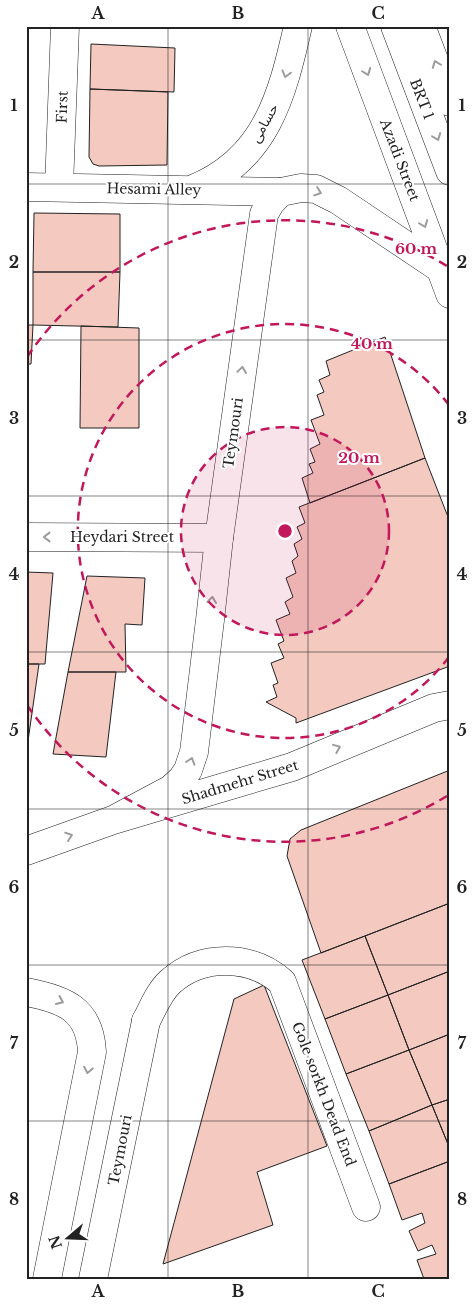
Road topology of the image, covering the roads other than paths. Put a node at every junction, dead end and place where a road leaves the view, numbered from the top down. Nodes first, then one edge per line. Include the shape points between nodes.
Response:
1 (65, 26) edge
2 (298, 26) edge
3 (350, 26) edge
4 (395, 26) edge
5 (421, 26) edge
6 (450, 102) edge
7 (450, 171) edge
8 (26, 186) edge
9 (59, 187) junction
10 (191, 190) junction
11 (281, 192) junction
12 (445, 281) edge
13 (26, 537) edge
14 (218, 538) junction
15 (450, 705) edge
16 (113, 820) junction
17 (26, 852) edge
18 (282, 982) joint
19 (26, 992) edge
20 (366, 1207) dead end
21 (48, 1279) edge
22 (93, 1279) edge

1 - 9 main road, First
2 -> 10 main road, حسامی via 283,85 265,128 234,164 209,183
3 -> 12 main road, Azadi Street
4 -> 7 main road, BRT 1
6 -> 5 main road, BRT 1
8 - 9 main road, Hesami Alley
9 - 10 main road, Hesami Alley
10 - 11 main road, Hesami Alley
11 -> 12 main road via 316,189 338,200
14 -> 11 main road, Teymouri via 264,214
14 -> 13 main road, Heydari Street
16 -> 14 main road, Teymouri via 170,789 188,770 195,743
16 -> 15 main road, Shadmehr Street via 292,767 434,708
17 -> 16 main road, Shadmehr Street
18 - 20 main road, Gole sorkh Dead End
18 - 22 main road, Teymouri via 271,972 222,960 193,967 169,983 158,996 146,1021
19 -> 21 main road via 64,1002 77,1011 91,1037 92,1052

